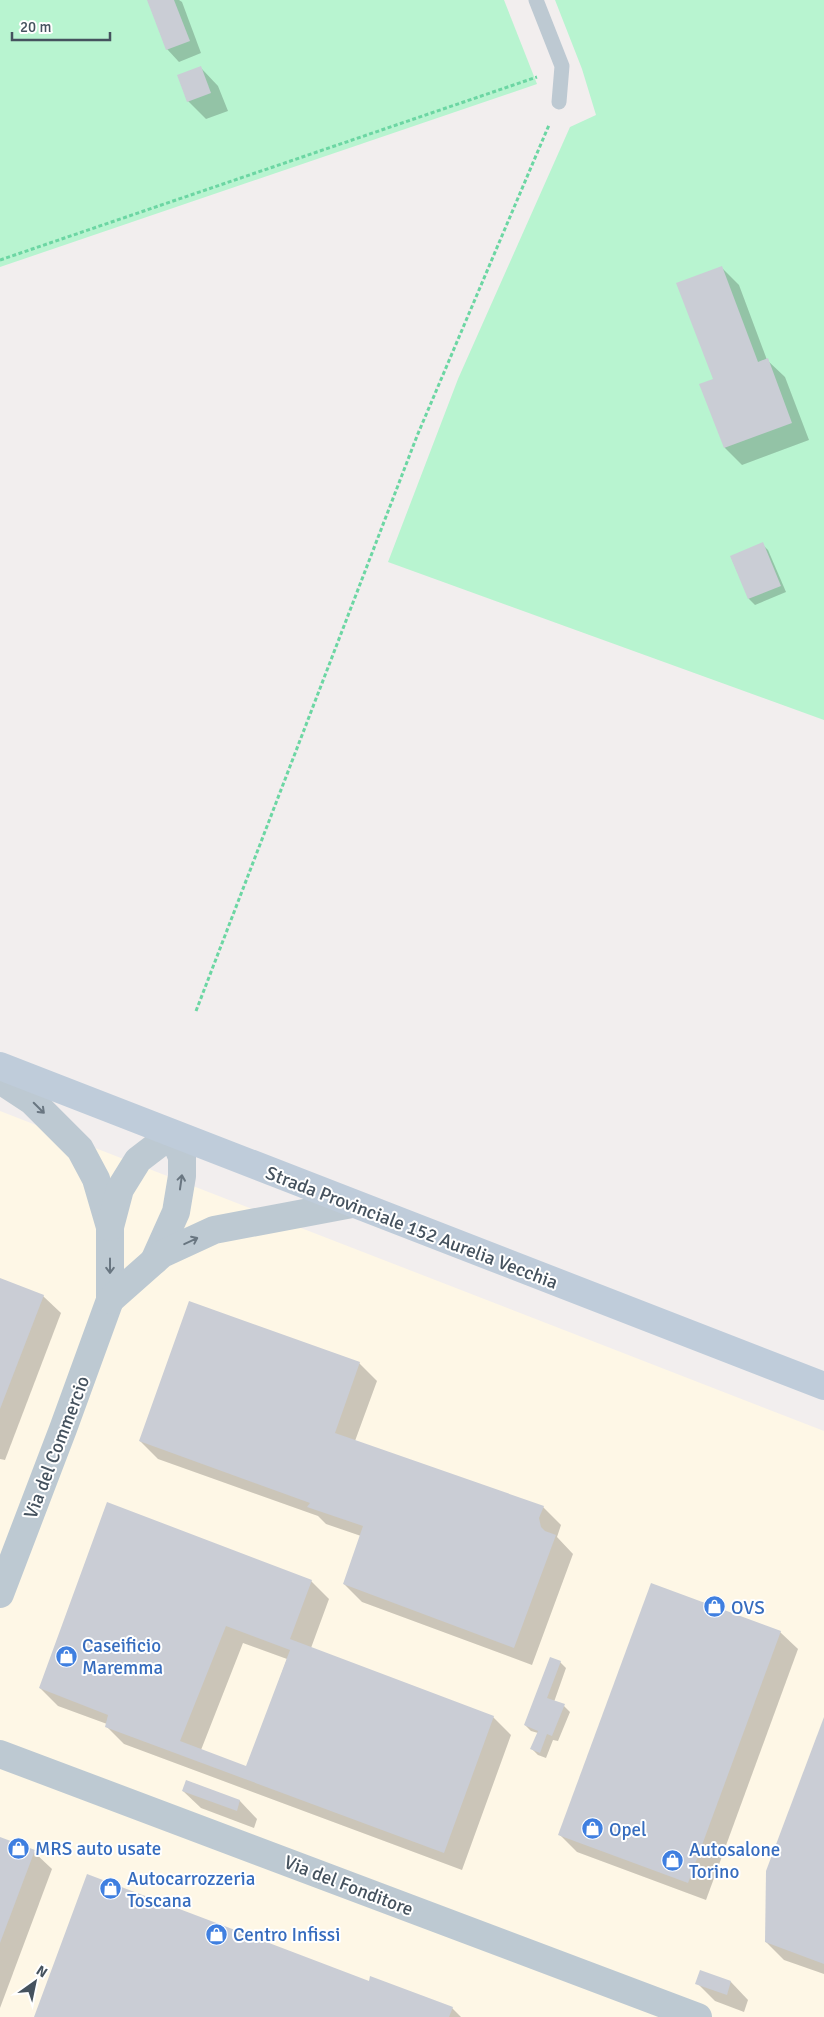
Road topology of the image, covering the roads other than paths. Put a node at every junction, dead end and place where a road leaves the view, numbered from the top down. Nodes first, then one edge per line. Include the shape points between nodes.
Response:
1 (536, 0) edge
2 (559, 102) road end
3 (0, 1066) edge
4 (0, 1080) edge
5 (172, 1134) junction
6 (352, 1204) junction
7 (110, 1227) junction
8 (154, 1261) junction
9 (110, 1300) junction
10 (824, 1386) edge
11 (0, 1594) edge
12 (0, 1754) edge
13 (698, 2017) edge

1 - 2 lane via 562,66
3 - 5 main road, Strada Provinciale 152 Aurelia Vecchia
4 -> 7 street, Via del Commercio via 32,1101 80,1149 96,1179
5 - 6 main road, Strada Provinciale 152 Aurelia Vecchia
5 - 7 street, Via del Commercio via 138,1160 120,1190
8 -> 5 street, Via del Commercio via 176,1212 182,1176 182,1157
8 -> 6 street, Via del Commercio via 162,1254 214,1230
6 - 10 main road, Strada Provinciale 152 Aurelia Vecchia
7 -> 9 street, Via del Commercio
8 - 9 street, Via del Commercio
9 - 11 street, Via del Commercio
12 - 13 street, Via del Fonditore

